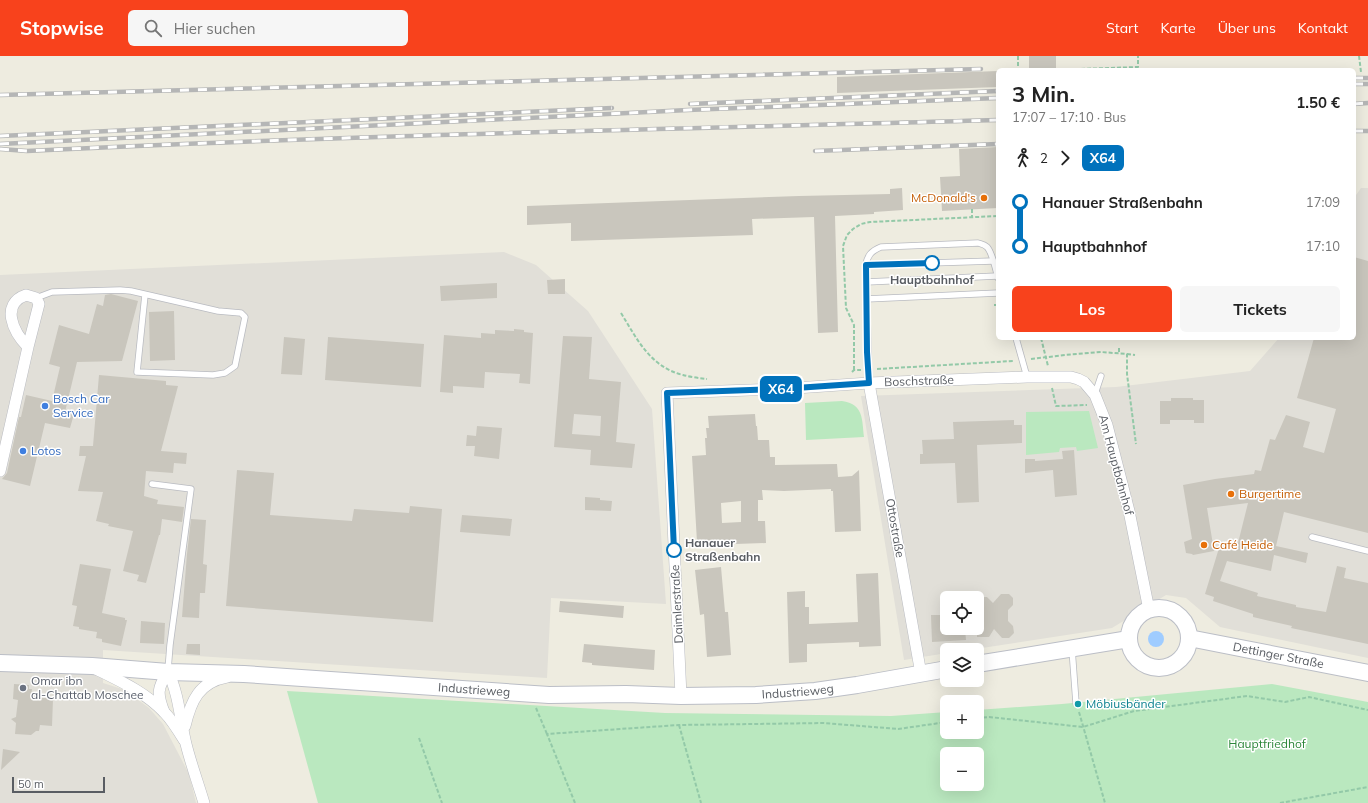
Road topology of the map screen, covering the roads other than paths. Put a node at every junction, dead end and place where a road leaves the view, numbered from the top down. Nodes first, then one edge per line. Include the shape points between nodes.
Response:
1 (993, 261) junction
2 (866, 265) junction
3 (996, 271) edge
4 (996, 277) edge
5 (866, 282) junction
6 (996, 293) edge
7 (145, 295) junction
8 (36, 298) junction
9 (866, 299) junction
10 (1017, 340) edge
11 (28, 347) junction
12 (1101, 376) dead end
13 (1027, 378) junction
14 (869, 383) junction
15 (667, 393) joint
16 (1095, 395) junction
17 (0, 471) edge
18 (152, 484) dead end
19 (1312, 536) dead end
20 (1368, 551) edge
21 (1150, 610) junction
22 (1189, 638) junction
23 (1129, 639) junction
24 (1072, 649) junction
25 (0, 663) edge
26 (984, 663) edge
27 (92, 666) junction
28 (940, 670) edge
29 (168, 672) junction
30 (1368, 673) edge
31 (244, 674) junction
32 (921, 674) junction
33 (681, 696) junction
34 (1076, 703) road end
35 (164, 712) junction
36 (184, 729) junction
37 (186, 743) junction
38 (204, 803) edge

1 - 2 lane
1 - 2 lane via 988,247 978,243 880,248 870,254
1 - 3 lane
2 - 5 lane
4 - 5 lane
5 - 9 lane
6 - 9 lane
7 - 7 lane via 218,311 242,313 245,317 235,366 225,373 213,375 137,372
7 - 8 lane via 120,290 52,292
8 - 11 street via 40,304
8 - 11 street via 23,296 10,306 8,313 16,334
9 - 14 lane
10 - 13 lane
11 - 17 street
12 - 16 lane
13 - 14 street, Boschstraße
13 - 16 street, Am Hauptbahnhof via 1071,377 1084,382
14 - 15 street, Boschstraße
14 - 32 street, Ottostraße
15 - 33 street, Daimlerstraße
16 - 21 street, Am Hauptbahnhof via 1107,425 1128,503
18 - 29 lane via 191,489
19 - 20 lane
21 - 22 street via 1167,609 1177,614 1184,622
21 - 23 street via 1138,616 1131,626
22 - 23 street via 1185,653 1176,662 1167,667 1156,668 1145,665 1136,658 1131,651
22 - 30 street, Dettinger Straße
23 - 24 street
24 - 26 street
24 - 34 lane
25 - 27 street, Industrieweg
27 - 29 street, Industrieweg
27 - 35 street via 138,691
28 - 32 street, Industrieweg
29 - 31 street, Industrieweg
29 - 35 street via 158,691
29 - 36 street via 173,682
31 - 33 street, Industrieweg via 530,693
31 - 36 street via 223,678 203,687 192,702
32 - 33 street, Industrieweg via 814,690 756,695
35 - 37 street
36 - 37 street
37 - 38 street

